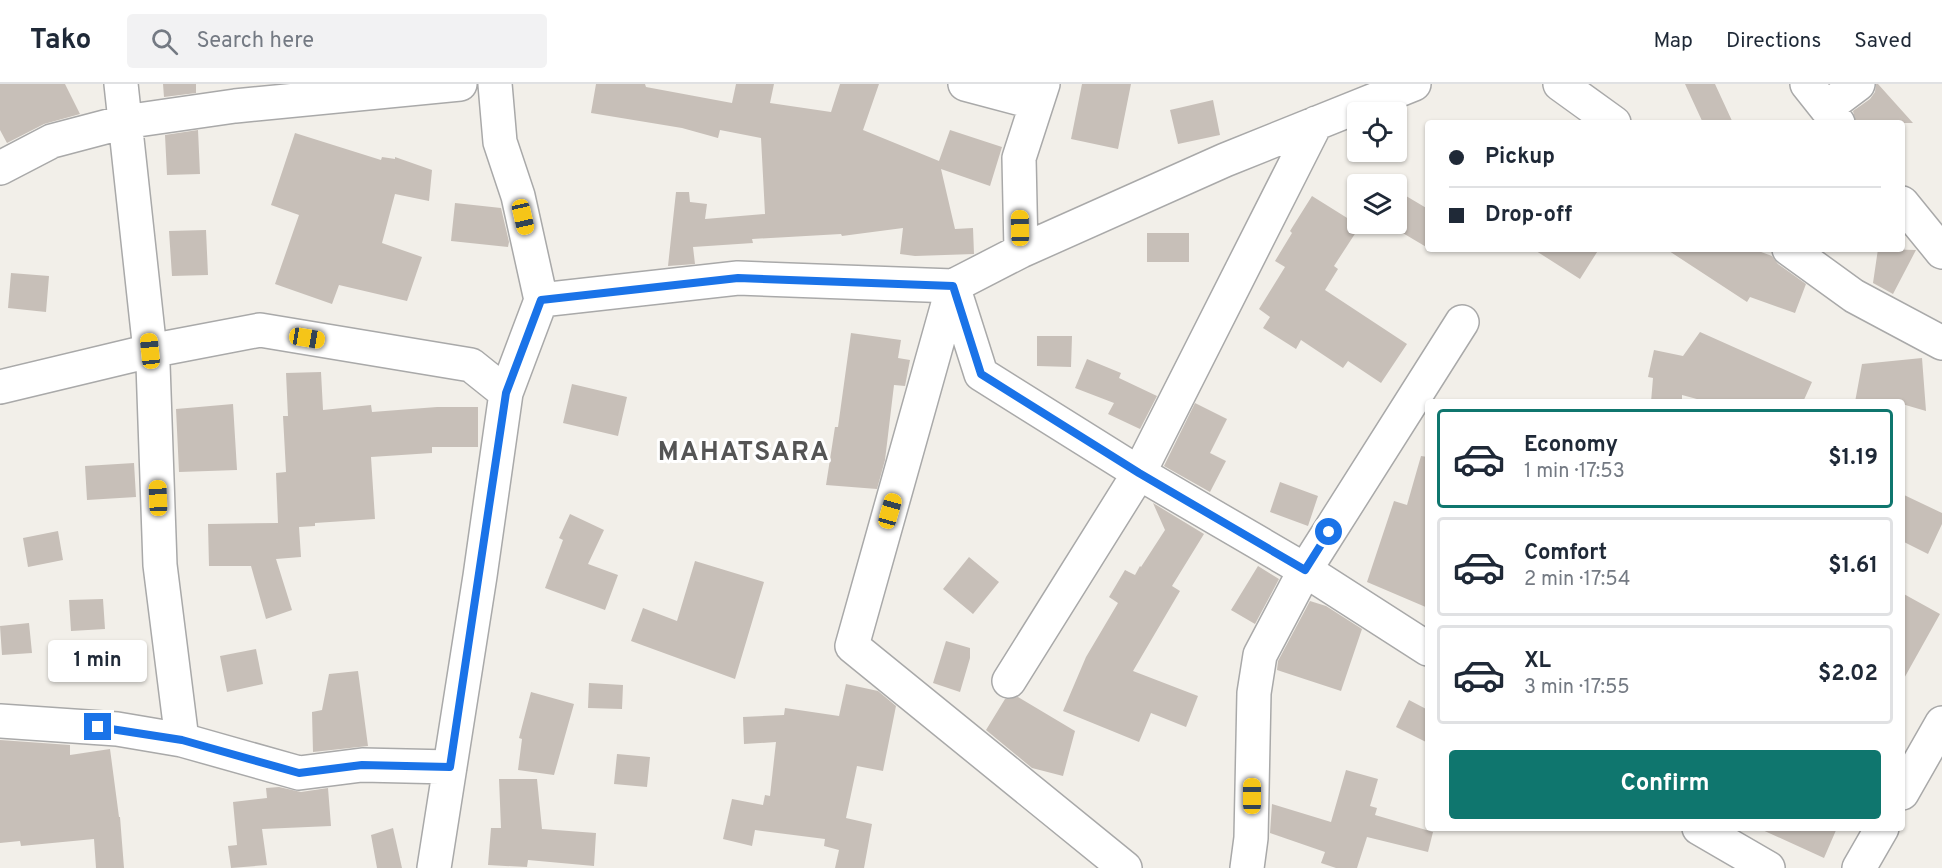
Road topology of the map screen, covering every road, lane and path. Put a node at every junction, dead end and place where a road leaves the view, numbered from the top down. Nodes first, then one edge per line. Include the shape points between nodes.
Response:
1 (121, 84) edge
2 (460, 84) edge
3 (495, 84) edge
4 (965, 84) edge
5 (1414, 84) edge
6 (1560, 84) edge
7 (1858, 84) edge
8 (1039, 94) edge
9 (1824, 105) edge
10 (1610, 120) edge
11 (124, 122) junction
12 (1316, 123) junction
13 (0, 168) edge
14 (1905, 206) edge
15 (1021, 251) junction
16 (1793, 252) edge
17 (1942, 252) edge
18 (953, 286) junction
19 (541, 300) junction
20 (1462, 322) dead end
21 (1942, 343) edge
22 (150, 351) junction
23 (0, 387) edge
24 (506, 393) junction
25 (1139, 473) junction
26 (1305, 570) junction
27 (1425, 647) edge
28 (1010, 681) dead end
29 (0, 721) edge
30 (1942, 723) edge
31 (182, 740) junction
32 (450, 767) junction
33 (1905, 788) edge
34 (1704, 831) edge
35 (1880, 831) edge
36 (434, 868) edge
37 (1125, 868) edge
38 (1247, 868) edge
39 (1768, 868) edge
40 (1859, 868) edge

1 - 11 street
2 - 11 street via 235,106
3 - 19 street via 500,142 518,196
4 - 8 street
5 - 12 street
6 - 10 street
7 - 9 street
8 - 15 street via 1019,158
11 - 13 street via 52,141
11 - 22 street
12 - 15 street
12 - 25 street
14 - 17 street
15 - 18 street
16 - 21 street via 1854,296
18 - 19 street via 738,278
18 - 25 street via 981,374
18 - 37 street via 852,646
19 - 24 street
20 - 26 street
22 - 23 street
22 - 24 street via 260,330 471,365
22 - 31 street via 160,565
24 - 32 street
25 - 26 street
25 - 28 street
26 - 27 street
26 - 38 street via 1260,655 1254,693
29 - 31 street via 117,729
30 - 33 street
31 - 32 street via 299,773 362,765
32 - 36 street
34 - 39 street
35 - 40 street

